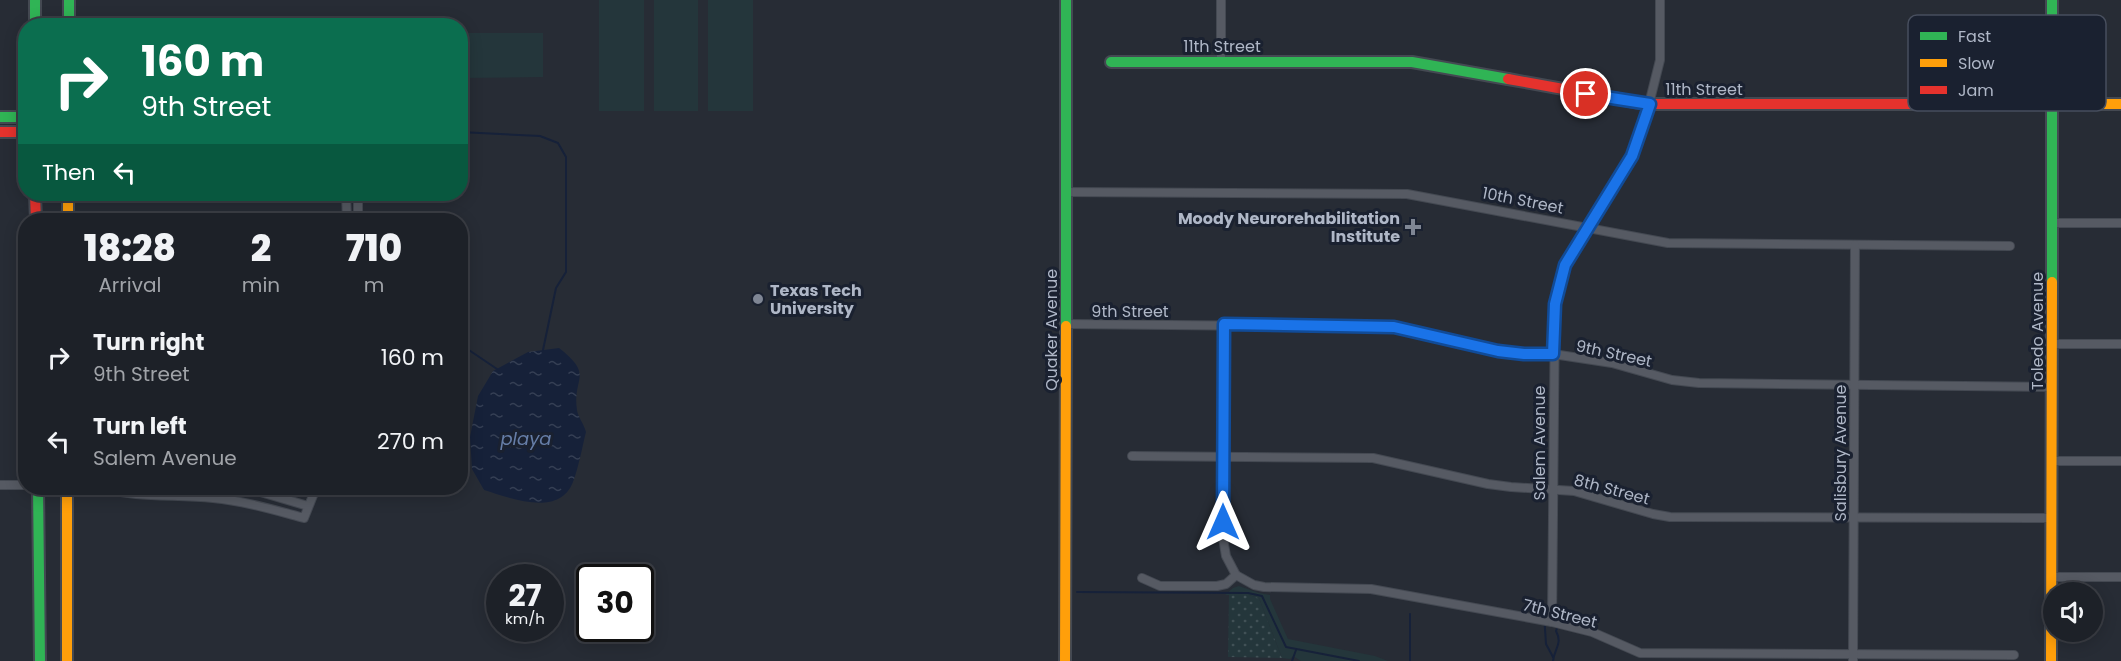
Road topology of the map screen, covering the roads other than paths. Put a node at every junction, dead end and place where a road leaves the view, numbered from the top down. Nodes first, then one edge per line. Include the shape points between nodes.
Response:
1 (35, 0) edge
2 (69, 0) edge
3 (1066, 0) edge
4 (1221, 0) edge
5 (1660, 0) edge
6 (35, 18) edge
7 (69, 18) edge
8 (1221, 61) junction
9 (1111, 62) dead end
10 (1650, 104) junction
11 (1908, 104) edge
12 (2052, 111) edge
13 (0, 117) edge
14 (18, 117) edge
15 (0, 132) edge
16 (18, 132) edge
17 (1066, 192) junction
18 (2052, 223) junction
19 (2121, 223) edge
20 (1587, 228) junction
21 (1855, 245) junction
22 (2010, 246) dead end
23 (1066, 324) junction
24 (1224, 324) junction
25 (2121, 344) edge
26 (2052, 345) junction
27 (1553, 354) junction
28 (1854, 385) junction
29 (2052, 387) junction
30 (1132, 456) dead end
31 (1222, 456) junction
32 (2052, 461) junction
33 (2121, 461) edge
34 (0, 485) edge
35 (18, 485) edge
36 (1552, 489) junction
37 (38, 495) edge
38 (67, 495) edge
39 (157, 495) edge
40 (271, 495) edge
41 (313, 495) edge
42 (308, 506) junction
43 (1853, 517) junction
44 (2052, 518) junction
45 (1236, 575) junction
46 (2052, 577) junction
47 (2121, 577) edge
48 (1143, 578) dead end
49 (1552, 622) junction
50 (2014, 655) dead end
51 (1853, 658) edge
52 (40, 661) edge
53 (67, 661) edge
54 (1065, 661) edge
55 (2051, 661) edge

1 - 6 street
2 - 7 street
3 - 17 street, Quaker Avenue
4 - 8 street
5 - 10 street, Salem Avenue via 1660,60
8 - 9 street, 11th Street
8 - 10 street, 11th Street via 1412,62
10 - 11 street, 11th Street
10 - 20 street, Salem Avenue via 1632,156
12 - 18 street, Toledo Avenue
13 - 14 street
15 - 16 street
17 - 20 street, 10th Street via 1407,194
17 - 23 street, Quaker Avenue
18 - 19 street
18 - 26 street, Toledo Avenue
20 - 21 street, 10th Street via 1668,243
20 - 27 street, Salem Avenue via 1565,265 1558,289
21 - 22 street, 10th Street
21 - 28 street, Salisbury Avenue
23 - 24 street, 9th Street
23 - 54 street, Quaker Avenue
24 - 27 street, 9th Street via 1394,327 1498,351
24 - 31 street
25 - 26 street
26 - 29 street, Toledo Avenue
27 - 28 street, 9th Street via 1699,383
27 - 36 street, Salem Avenue
28 - 29 street, 9th Street
28 - 43 street, Salisbury Avenue
29 - 32 street, Toledo Avenue
30 - 31 street, 8th Street
31 - 36 street, 8th Street via 1373,458 1488,484
31 - 45 street via 1223,538 1226,556
32 - 33 street
32 - 44 street, Toledo Avenue
34 - 35 street
36 - 43 street, 8th Street via 1574,491 1670,517
36 - 49 street, Salem Avenue
37 - 52 street
38 - 53 street
39 - 42 street via 214,498 304,518
40 - 42 street
41 - 42 street
43 - 44 street, 8th Street
43 - 51 street, Salisbury Avenue
44 - 46 street, Toledo Avenue
45 - 48 street via 1217,586 1160,586
45 - 49 street, 7th Street via 1264,587 1359,588
46 - 47 street
46 - 55 street, Toledo Avenue
49 - 51 street, 7th Street via 1592,632 1640,653
50 - 51 street, 7th Street

